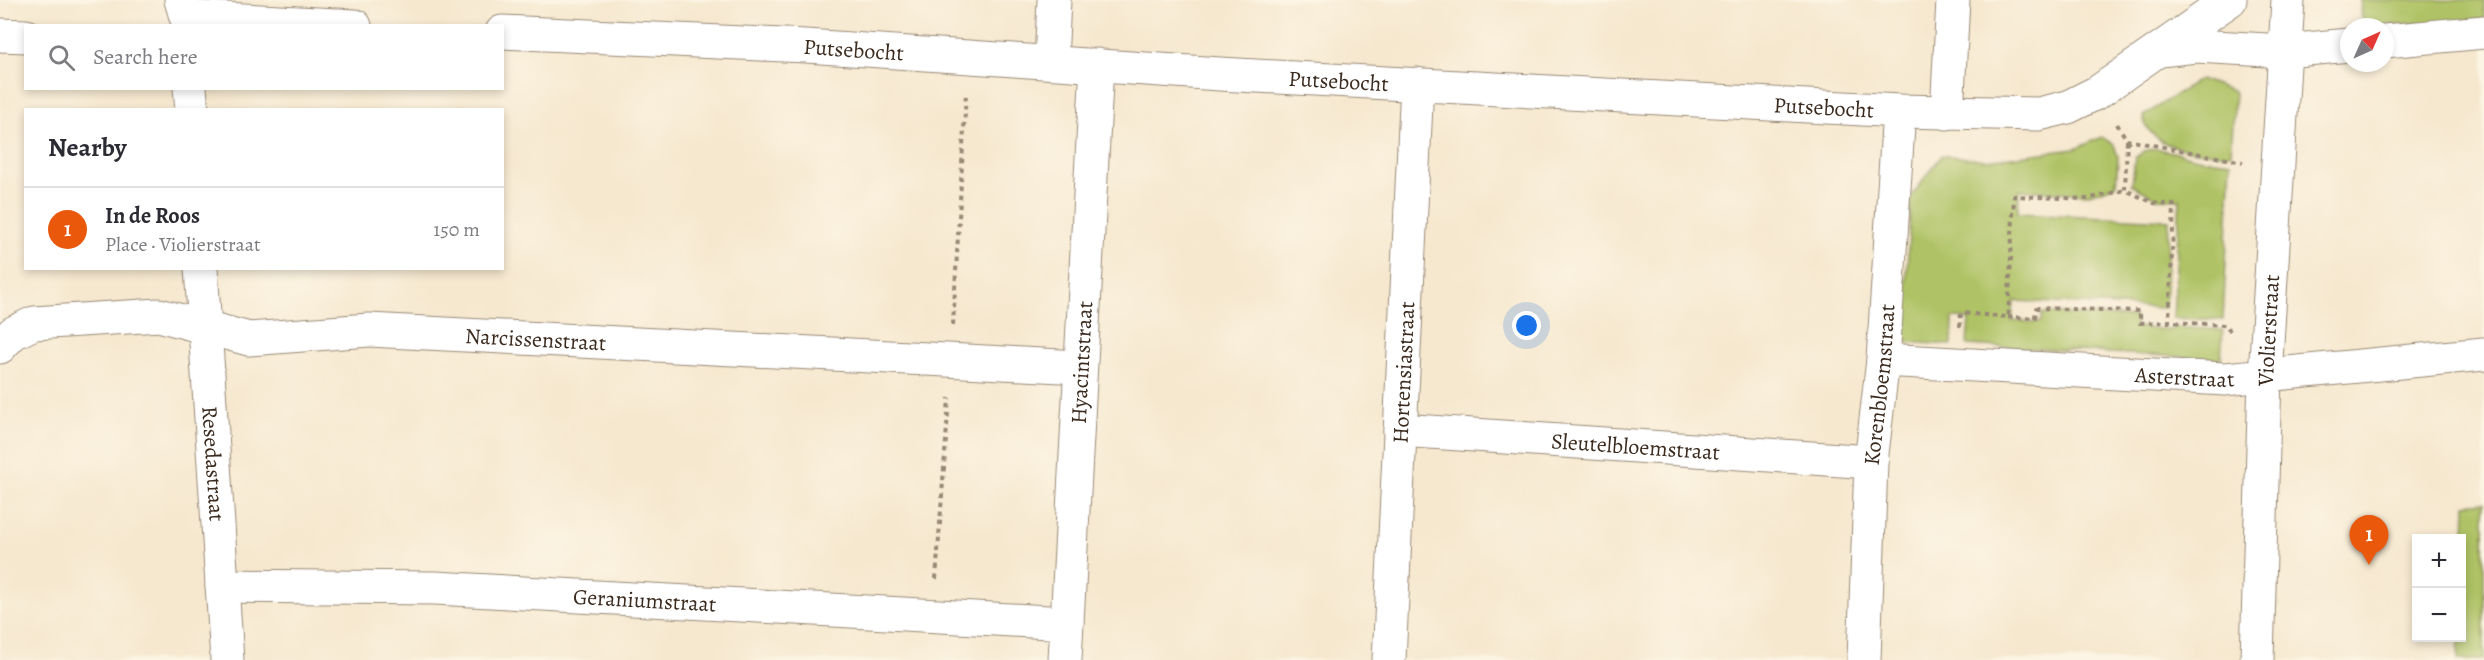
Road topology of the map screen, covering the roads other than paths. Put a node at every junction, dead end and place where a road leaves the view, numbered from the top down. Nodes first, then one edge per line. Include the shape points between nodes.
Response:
1 (1054, 0) edge
2 (1953, 0) edge
3 (2230, 0) edge
4 (2288, 0) edge
5 (185, 14) edge
6 (327, 24) edge
7 (504, 32) edge
8 (2484, 32) edge
9 (0, 35) edge
10 (24, 36) edge
11 (2394, 40) edge
12 (2340, 46) edge
13 (2158, 50) junction
14 (2284, 51) junction
15 (1051, 61) junction
16 (1097, 64) junction
17 (1417, 84) junction
18 (190, 90) edge
19 (192, 108) edge
20 (1899, 111) junction
21 (1947, 112) junction
22 (201, 270) edge
23 (204, 326) junction
24 (0, 347) edge
25 (2484, 354) edge
26 (1882, 360) junction
27 (1080, 367) junction
28 (2265, 376) junction
29 (1400, 430) junction
30 (1871, 462) junction
31 (222, 586) junction
32 (1067, 623) junction
33 (228, 660) edge
34 (1065, 660) edge
35 (1389, 660) edge
36 (1864, 660) edge
37 (2257, 660) edge

1 - 15 street
2 - 21 street
3 - 13 street, Putsebocht
4 - 14 street, Violierstraat
5 - 6 street
7 - 15 street, Putsebocht
8 - 11 street
9 - 10 street
12 - 14 street, Putsebocht
13 - 14 street, Putsebocht via 2196,46
13 - 21 street, Putsebocht via 2098,92 2068,107 2039,114
14 - 28 street, Violierstraat
15 - 16 street, Putsebocht
16 - 17 street, Putsebocht
16 - 27 street, Hyacintstraat
17 - 20 street, Putsebocht
17 - 29 street, Hortensiastraat
18 - 19 street
20 - 21 street, Putsebocht
20 - 26 street, Korenbloemstraat
22 - 23 street, Resedastraat
23 - 24 street, Narcissenstraat via 159,315 34,323 13,333
23 - 27 street, Narcissenstraat via 249,339 369,330
23 - 31 street, Resedastraat
25 - 28 street, Asterstraat
26 - 28 street, Asterstraat via 2225,379
26 - 30 street, Korenbloemstraat
27 - 32 street, Hyacintstraat
28 - 37 street, Violierstraat
29 - 30 street, Sleutelbloemstraat
29 - 35 street, Hortensiastraat
30 - 36 street, Korenbloemstraat
31 - 32 street, Geraniumstraat via 435,588
31 - 33 street, Resedastraat
32 - 34 street, Hyacintstraat

